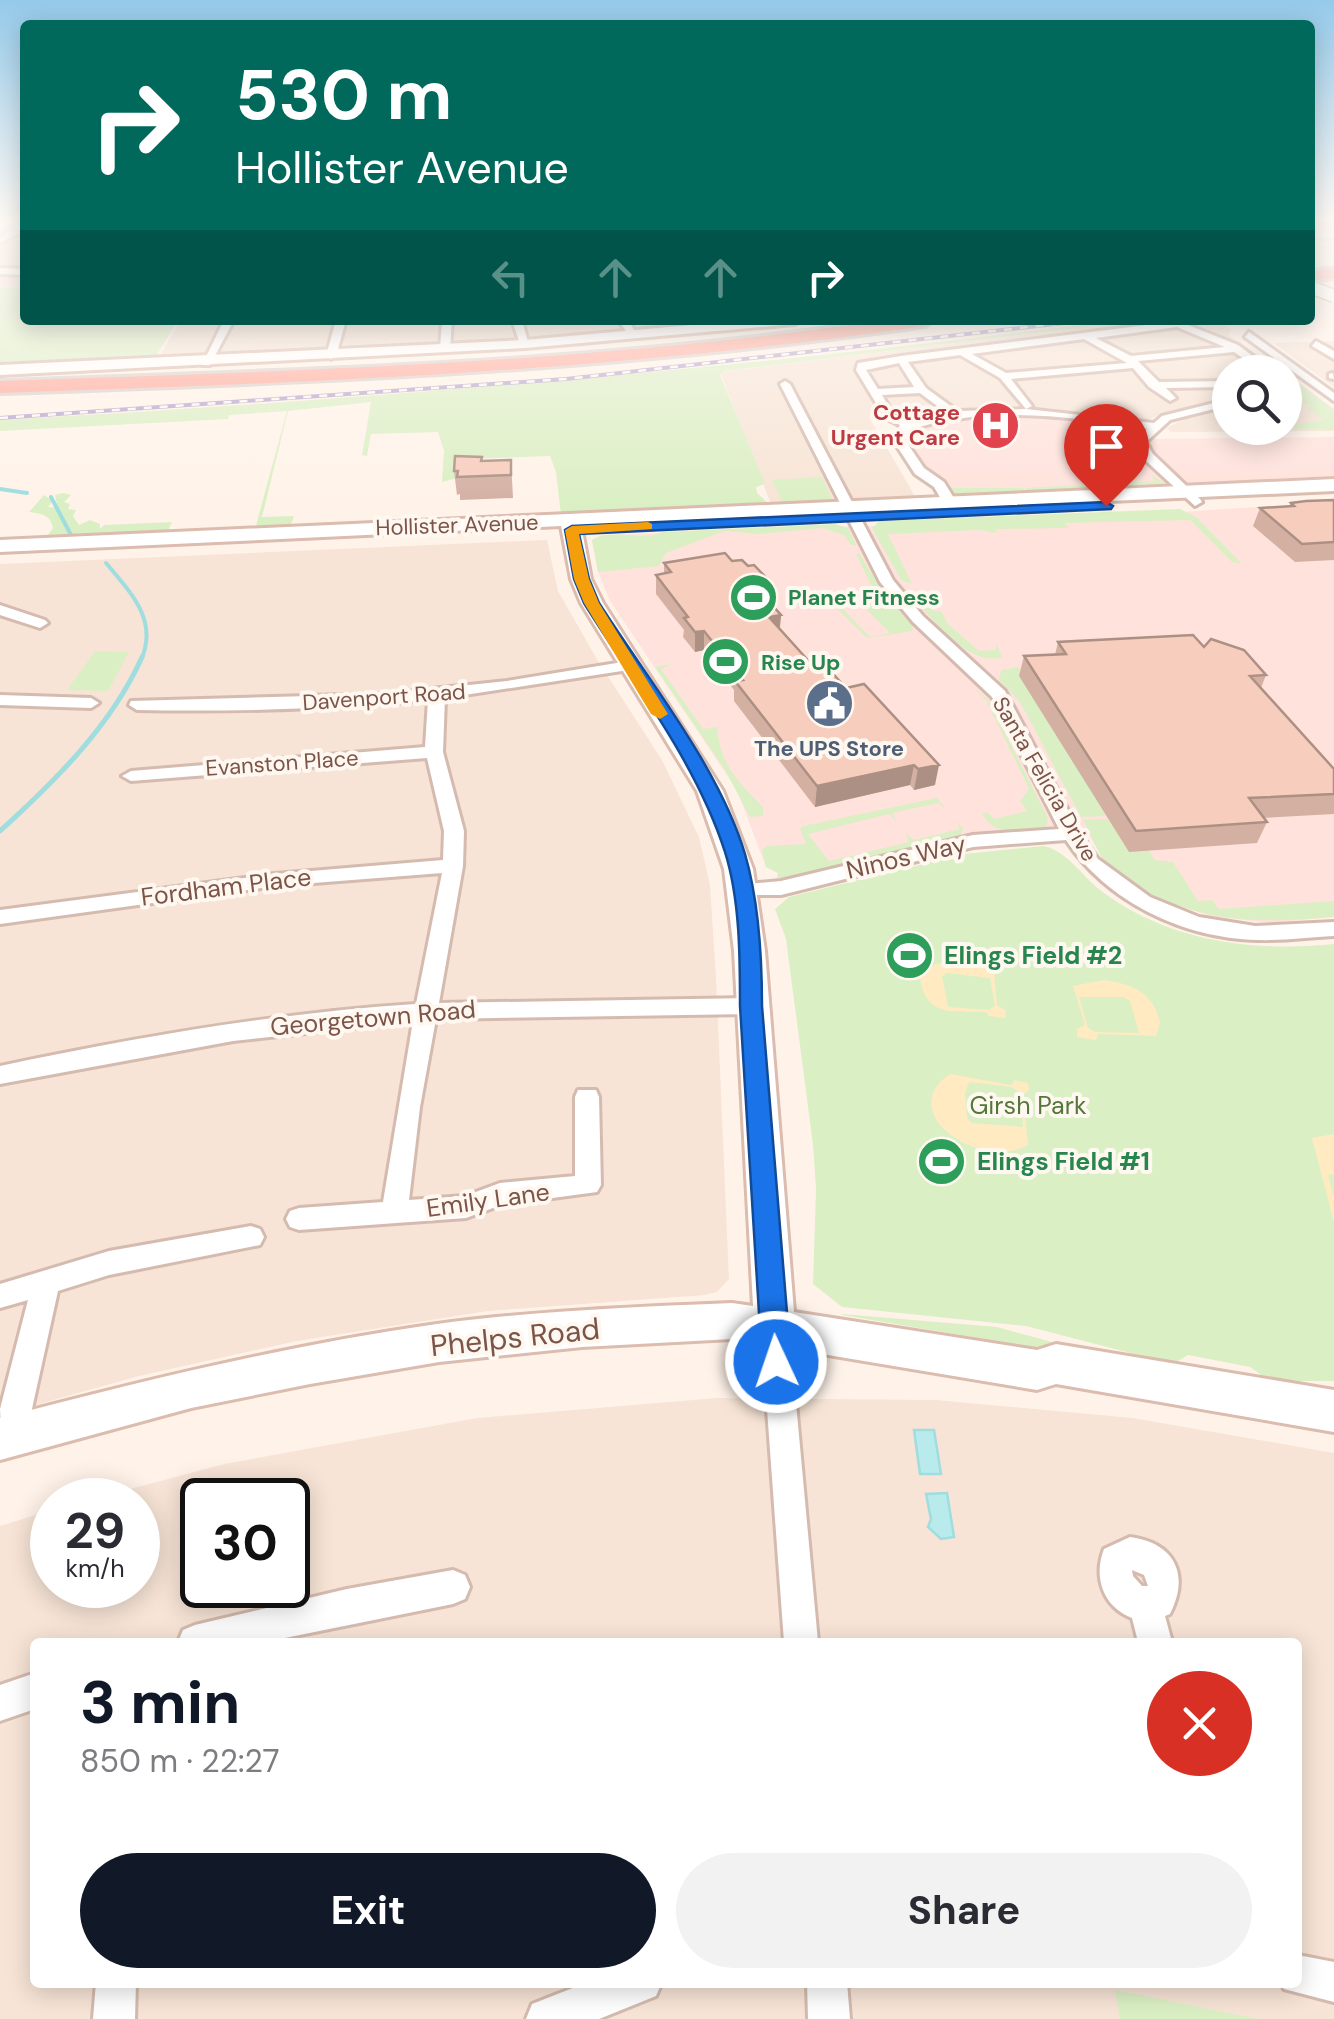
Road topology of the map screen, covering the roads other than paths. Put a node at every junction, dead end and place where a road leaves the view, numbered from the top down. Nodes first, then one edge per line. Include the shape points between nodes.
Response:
1 (227, 325) edge
2 (340, 325) edge
3 (447, 325) edge
4 (519, 325) edge
5 (627, 325) edge
6 (726, 325) edge
7 (825, 325) edge
8 (902, 325) edge
9 (1172, 325) edge
10 (1182, 325) edge
11 (1249, 335) dead end
12 (635, 336) junction
13 (1086, 336) junction
14 (1044, 341) junction
15 (525, 344) junction
16 (1316, 344) dead end
17 (446, 349) junction
18 (1237, 349) junction
19 (962, 352) junction
20 (1245, 355) edge
21 (331, 356) junction
22 (1334, 356) edge
23 (901, 359) junction
24 (1079, 360) dead end
25 (206, 362) junction
26 (1132, 362) junction
27 (0, 370) edge
28 (1004, 376) junction
29 (1306, 376) junction
30 (1333, 376) edge
31 (1302, 377) edge
32 (0, 378) edge
33 (786, 384) dead end
34 (1212, 384) edge
35 (1153, 385) junction
36 (0, 388) edge
37 (922, 390) junction
38 (875, 392) junction
39 (1334, 398) edge
40 (1026, 406) dead end
41 (1212, 406) edge
42 (948, 409) dead end
43 (1194, 410) junction
44 (909, 425) junction
45 (1149, 431) junction
46 (1334, 485) edge
47 (1334, 495) edge
48 (1198, 497) junction
49 (950, 503) junction
50 (852, 512) junction
51 (571, 525) junction
52 (0, 546) edge
53 (0, 555) edge
54 (0, 610) edge
55 (40, 623) dead end
56 (628, 666) junction
57 (437, 695) junction
58 (0, 700) edge
59 (91, 704) dead end
60 (137, 705) dead end
61 (434, 752) junction
62 (130, 776) dead end
63 (1071, 834) junction
64 (453, 866) junction
65 (743, 890) junction
66 (0, 917) edge
67 (1334, 929) edge
68 (751, 1006) junction
69 (425, 1012) junction
70 (0, 1074) edge
71 (587, 1097) dead end
72 (395, 1212) junction
73 (299, 1219) dead end
74 (250, 1237) dead end
75 (44, 1283) junction
76 (0, 1296) edge
77 (774, 1326) junction
78 (1037, 1370) junction
79 (1334, 1411) edge
80 (1334, 1432) edge
81 (6, 1437) edge
82 (453, 1587) dead end
83 (1145, 1605) dead end
84 (212, 1638) edge
85 (801, 1638) edge
86 (1153, 1638) edge
87 (30, 1693) edge
88 (0, 1702) edge
89 (1302, 1976) edge
90 (1334, 1982) edge
91 (116, 1988) edge
92 (627, 1988) edge
93 (827, 1988) edge
94 (114, 2019) edge
95 (548, 2019) edge
96 (829, 2019) edge

1 - 25 street
2 - 21 street
3 - 17 street
4 - 15 street
5 - 12 street
6 - 12 street
7 - 32 highway via 530,353
8 - 36 highway via 483,366
9 - 13 street
10 - 18 street
11 - 29 street
12 - 15 street
13 - 14 street
13 - 26 street
14 - 19 street
14 - 24 street
15 - 17 street
16 - 22 street
17 - 21 street
18 - 20 street
18 - 26 street
19 - 23 street
19 - 28 street
21 - 25 street
23 - 37 street
23 - 38 street via 862,365
25 - 27 street
26 - 28 street
26 - 35 street
28 - 40 street
29 - 30 street
29 - 31 street
29 - 39 street
33 - 50 street, Santa Felicia Drive
34 - 35 street
35 - 43 street
37 - 38 street
37 - 42 street
38 - 44 street via 890,417
41 - 43 street
43 - 45 street
44 - 45 street via 1047,414
44 - 49 street via 899,440
45 - 48 street via 1140,441 1143,450
46 - 48 street, Hollister Avenue
47 - 48 street, Hollister Avenue
48 - 49 street, Hollister Avenue
48 - 50 street, Hollister Avenue
49 - 50 street, Hollister Avenue
50 - 51 street, Hollister Avenue
50 - 63 street, Santa Felicia Drive via 906,606 998,694
51 - 52 street, Hollister Avenue
51 - 53 street, Hollister Avenue
51 - 56 street via 586,591
54 - 55 street
56 - 57 street, Davenport Road
56 - 65 street via 710,792
57 - 60 street, Davenport Road
57 - 61 street
58 - 59 street
61 - 62 street, Evanston Place
61 - 64 street via 454,831
63 - 65 street, Ninos Way via 973,841 781,888
63 - 67 street, Santa Felicia Drive via 1114,884 1177,917 1255,934
64 - 66 street, Fordham Place via 305,877
64 - 69 street
65 - 68 street
68 - 69 street, Georgetown Road
68 - 77 street
69 - 70 street, Georgetown Road via 236,1032
69 - 72 street
71 - 72 street, Emily Lane via 588,1185
72 - 73 street, Emily Lane
74 - 75 street via 108,1263
75 - 76 street
75 - 81 street
77 - 78 street, Phelps Road
77 - 81 street, Phelps Road via 726,1321 600,1327 439,1343 191,1388
77 - 85 street
78 - 79 street, Phelps Road via 1056,1364
78 - 80 street, Phelps Road via 1057,1384
82 - 84 street
83 - 86 street
87 - 88 street
89 - 90 street
91 - 94 street
92 - 95 street
93 - 96 street

